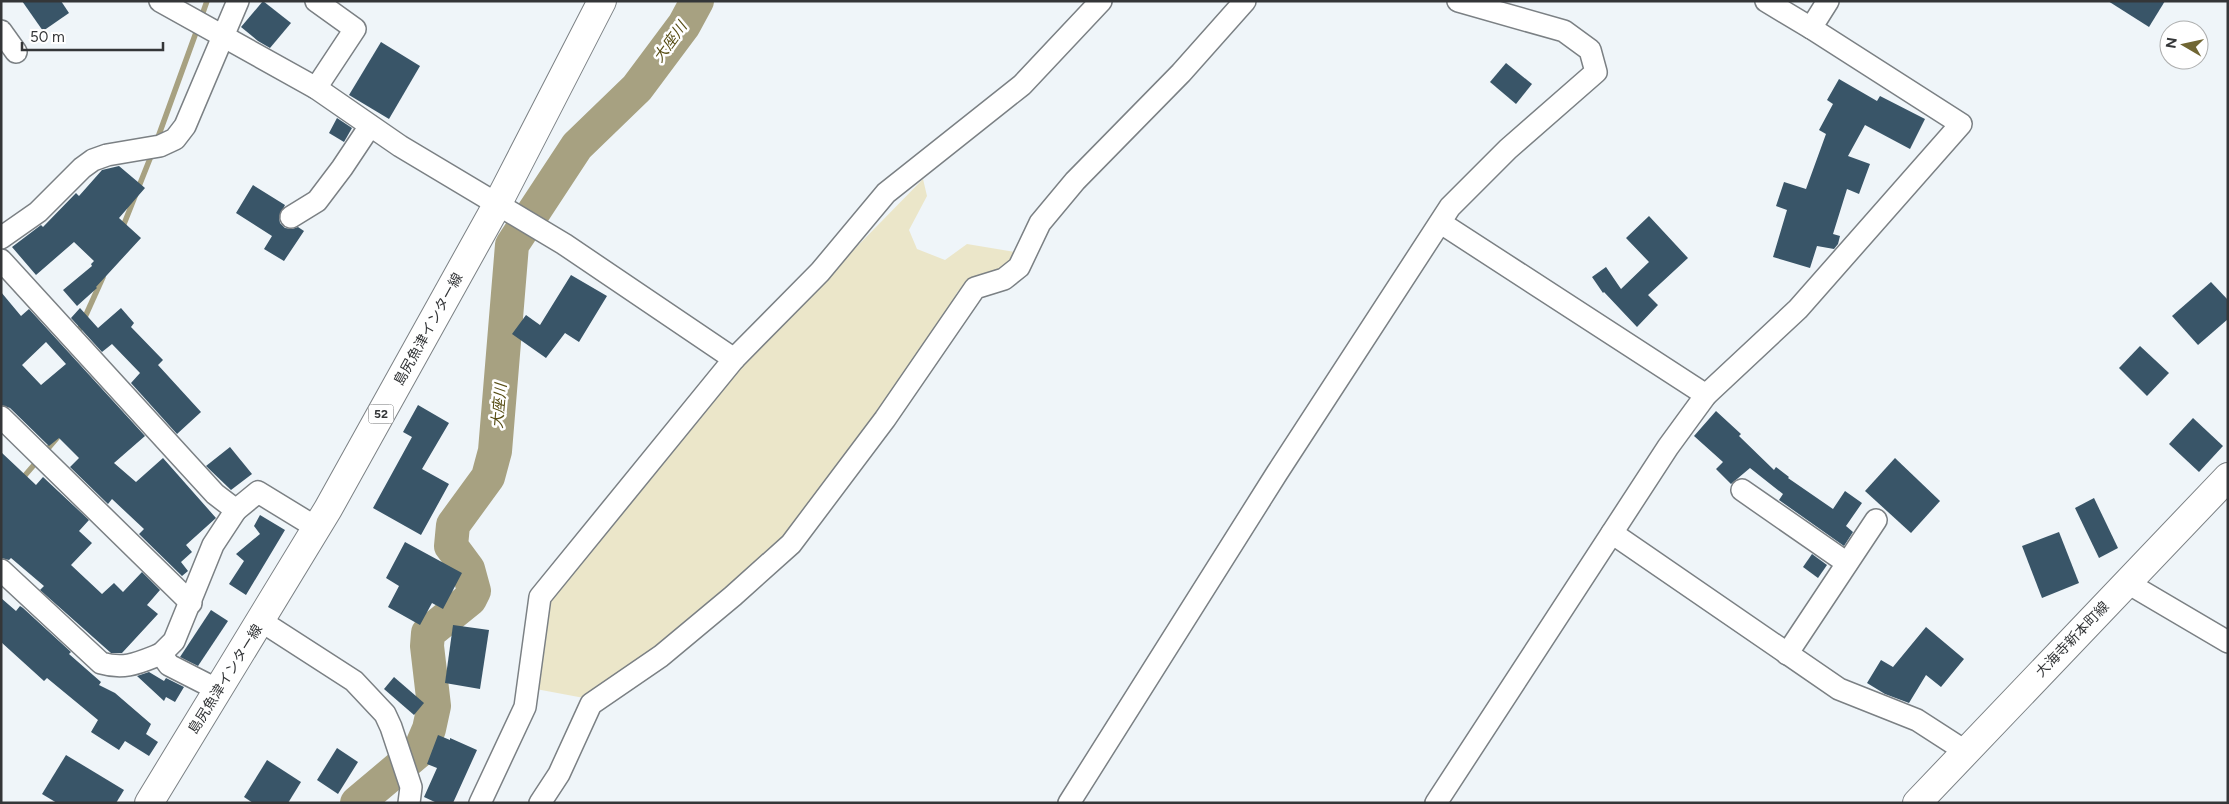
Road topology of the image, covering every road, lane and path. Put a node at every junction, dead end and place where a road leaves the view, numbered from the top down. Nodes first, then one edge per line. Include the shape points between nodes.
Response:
1 (160, 1) edge
2 (238, 1) edge
3 (316, 1) edge
4 (602, 1) edge
5 (1101, 1) edge
6 (1245, 1) edge
7 (1458, 1) edge
8 (1766, 1) edge
9 (1828, 1) edge
10 (1811, 28) junction
11 (1, 31) edge
12 (222, 35) junction
13 (16, 52) dead end
14 (316, 88) junction
15 (370, 126) junction
16 (497, 205) junction
17 (290, 217) dead end
18 (1441, 223) junction
19 (1, 238) edge
20 (1, 260) edge
21 (734, 359) junction
22 (1706, 396) junction
23 (1, 417) edge
24 (2228, 477) edge
25 (1742, 490) dead end
26 (236, 510) junction
27 (1876, 520) dead end
28 (317, 528) junction
29 (1612, 533) junction
30 (1847, 563) junction
31 (1, 570) edge
32 (2126, 582) junction
33 (191, 603) junction
34 (261, 621) junction
35 (2228, 642) edge
36 (161, 654) junction
37 (1787, 654) junction
38 (218, 690) junction
39 (1965, 751) junction
40 (149, 803) edge
41 (409, 803) edge
42 (480, 803) edge
43 (540, 803) edge
44 (1069, 803) edge
45 (1436, 803) edge
46 (1917, 803) edge

1 - 12 street
2 - 12 street
3 - 14 street via 355,29
4 - 16 main road, 島尻魚津インター線 / 52
5 - 21 street via 1022,85 886,193 820,272
6 - 43 street via 1040,223 1019,267 1004,279 975,288 885,419 791,544 661,656 591,704 559,774
7 - 18 street via 1564,31 1590,50 1596,72 1508,149 1450,207
8 - 10 street
9 - 10 street
10 - 22 street via 1961,124 1798,309
11 - 13 street
12 - 14 street
12 - 19 street via 185,126 175,140 93,160 38,212
14 - 15 street
15 - 16 street
15 - 17 street via 317,201
16 - 21 street via 564,244
16 - 28 main road, 島尻魚津インター線 / 52
18 - 22 street
18 - 44 street via 1277,473
20 - 26 street via 215,494
21 - 42 street via 540,597 525,707
22 - 29 street
23 - 33 street
24 - 32 main road, 大海寺新本町線
25 - 30 street
26 - 28 street via 258,492
26 - 33 street via 213,545
27 - 30 street
28 - 34 main road, 島尻魚津インター線 / 52
29 - 37 street
29 - 45 street
30 - 37 street
31 - 36 street via 100,663 116,667 134,665
32 - 35 street
32 - 39 main road, 大海寺新本町線
33 - 36 street via 174,641
34 - 38 main road, 島尻魚津インター線 / 52
34 - 41 street via 354,681 385,714 411,787
36 - 38 street via 169,665
37 - 39 street via 1839,689 1918,720
38 - 40 main road, 島尻魚津インター線 / 52
39 - 46 main road, 大海寺新本町線

